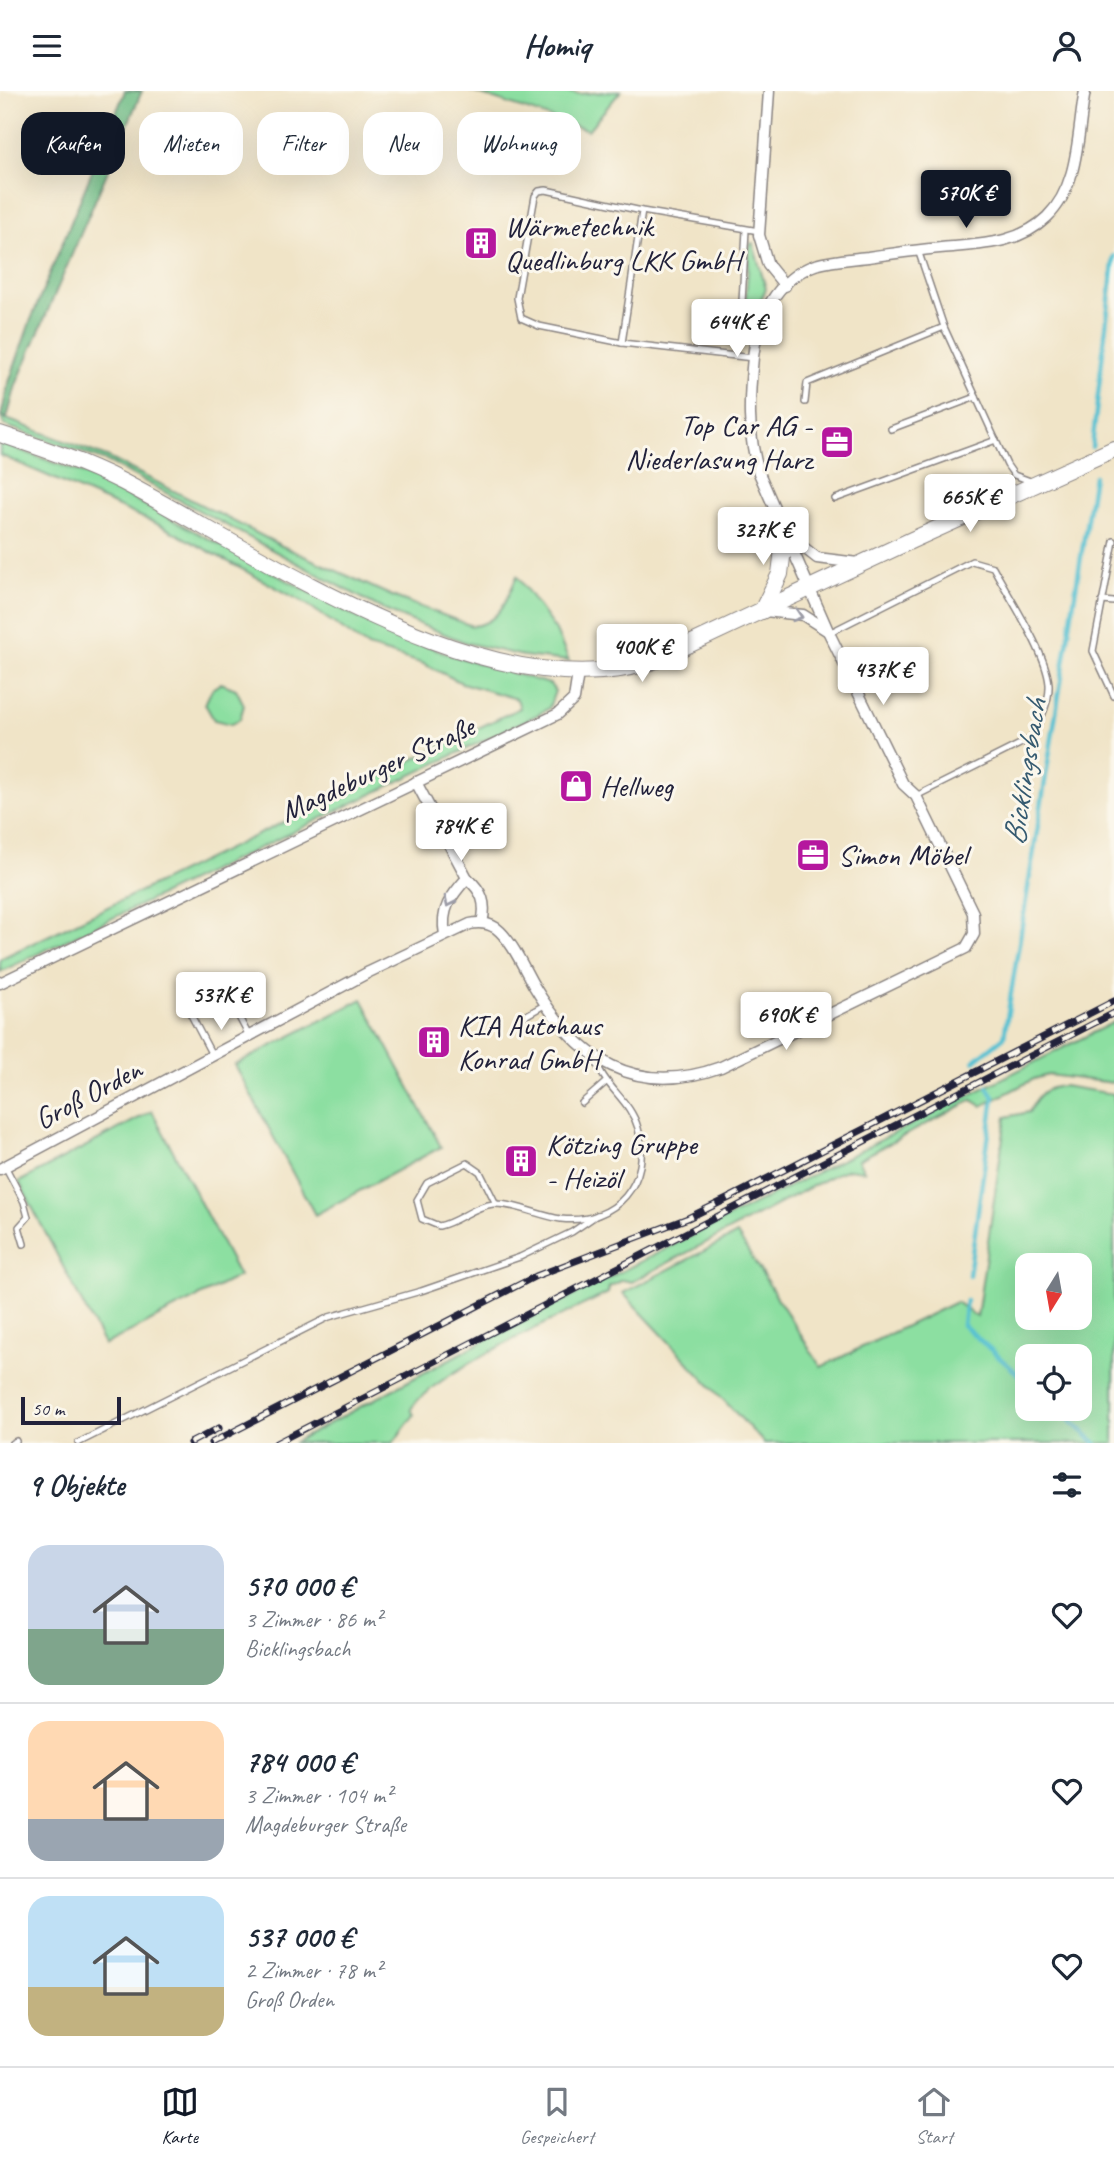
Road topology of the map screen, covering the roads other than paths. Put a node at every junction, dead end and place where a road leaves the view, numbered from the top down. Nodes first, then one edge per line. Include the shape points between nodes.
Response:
1 (769, 91) edge
2 (1085, 91) edge
3 (642, 211) junction
4 (746, 230) junction
5 (760, 231) junction
6 (918, 250) junction
7 (785, 286) junction
8 (944, 327) junction
9 (755, 338) junction
10 (622, 343) junction
11 (753, 358) junction
12 (976, 397) junction
13 (805, 402) dead end
14 (891, 429) dead end
15 (0, 434) edge
16 (996, 440) junction
17 (1114, 449) edge
18 (1038, 484) junction
19 (835, 499) dead end
20 (785, 532) junction
21 (1114, 541) edge
22 (861, 563) junction
23 (810, 589) junction
24 (1102, 601) junction
25 (1114, 602) edge
26 (762, 611) junction
27 (829, 632) junction
28 (579, 673) junction
29 (1114, 696) edge
30 (416, 782) junction
31 (916, 796) junction
32 (467, 878) junction
33 (482, 923) junction
34 (445, 935) junction
35 (235, 982) dead end
36 (0, 983) edge
37 (223, 987) junction
38 (546, 1004) junction
39 (525, 1016) dead end
40 (249, 1036) junction
41 (212, 1055) junction
42 (595, 1057) junction
43 (606, 1082) junction
44 (582, 1103) dead end
45 (3, 1168) edge
46 (496, 1204) junction
47 (597, 1215) junction
48 (24, 1244) dead end
49 (78, 1443) edge

1 - 5 street
2 - 6 street via 1068,185 1047,216 1027,232 998,242
3 - 4 lane
3 - 10 lane
3 - 10 lane via 539,191 517,298 517,312 526,322
4 - 5 lane
4 - 9 lane via 741,320
5 - 7 street via 764,258
6 - 7 street via 814,265
6 - 8 lane
7 - 9 street via 767,307
8 - 12 lane
8 - 13 lane via 807,383
9 - 11 street
10 - 11 lane
11 - 20 street via 752,450
12 - 14 lane
12 - 16 lane
15 - 28 main road via 105,474 398,625 489,658
16 - 18 lane via 1014,475
16 - 19 lane
17 - 18 main road
18 - 22 main road
20 - 22 street via 817,558
20 - 23 street
20 - 26 main road via 780,575
21 - 24 lane
22 - 23 main road
23 - 26 main road
23 - 27 street
24 - 25 lane
24 - 29 lane via 1093,651
26 -> 27 street via 803,615
26 - 28 main road via 647,664
27 - 31 street via 903,784
27 - 31 lane via 972,561 993,567 1045,666 1049,687 1038,725 1030,739
28 - 30 street, Magdeburger Straße via 576,695 564,711
30 - 32 street
30 - 36 street, Magdeburger Straße
31 - 42 street via 973,913 974,934 966,948 705,1073 649,1078
32 - 33 street via 485,904
32 -> 34 street via 449,898 443,916
33 - 34 street, Groß Orden
33 - 38 street via 501,933
34 - 40 street, Groß Orden
35 - 37 lane
37 - 40 lane
37 - 41 lane via 190,1007
38 - 39 lane
38 - 42 street via 572,1038
40 - 41 street, Groß Orden
41 - 45 street, Groß Orden via 82,1120
42 - 43 lane
43 - 44 lane
43 - 47 lane via 635,1118 640,1156 630,1195
45 - 48 lane via 24,1202 28,1217 19,1227
46 - 46 lane via 434,1226 422,1219 417,1200 427,1183 467,1163 480,1173
46 - 47 lane via 559,1219
47 - 49 lane via 520,1257 329,1317

